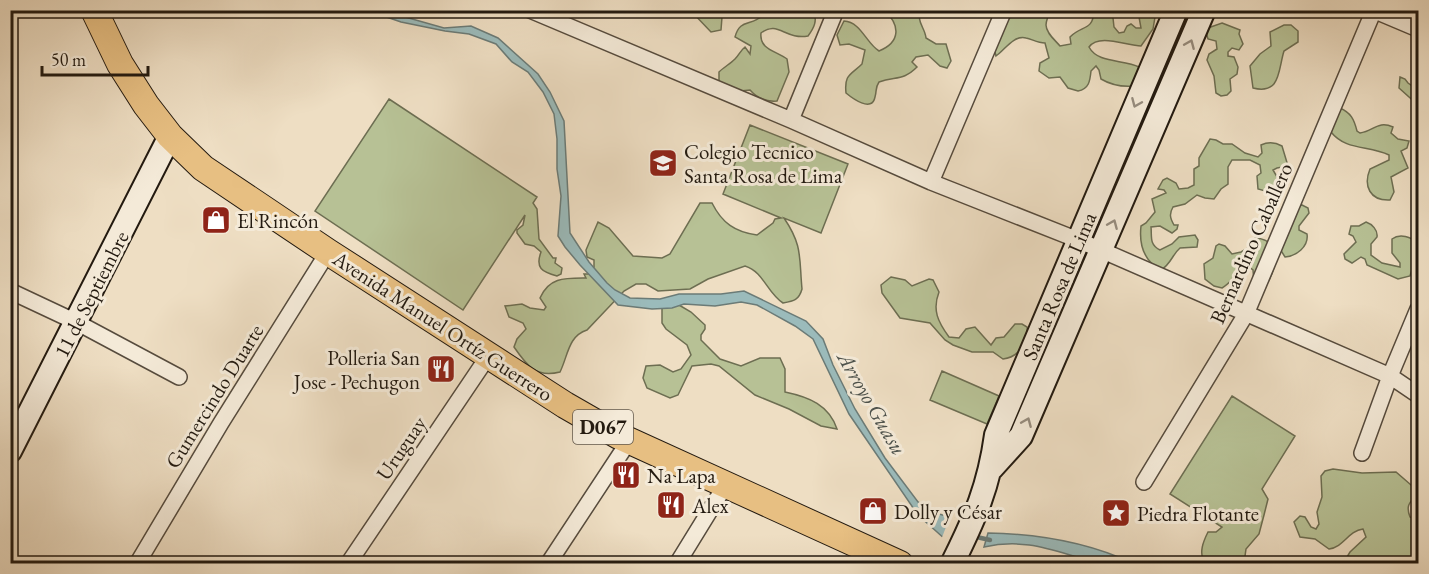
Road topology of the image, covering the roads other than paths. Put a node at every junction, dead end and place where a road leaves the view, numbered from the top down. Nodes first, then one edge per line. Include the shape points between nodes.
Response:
1 (94, 10) edge
2 (530, 10) edge
3 (836, 10) edge
4 (1004, 10) edge
5 (1176, 10) edge
6 (1204, 10) edge
7 (1374, 11) edge
8 (1419, 29) edge
9 (790, 120) junction
10 (170, 136) junction
11 (931, 182) junction
12 (1078, 240) junction
13 (1102, 251) junction
14 (327, 252) junction
15 (10, 291) edge
16 (1419, 309) edge
17 (1246, 314) junction
18 (76, 322) junction
19 (489, 355) junction
20 (179, 376) dead end
21 (1390, 376) junction
22 (1419, 395) edge
23 (629, 441) junction
24 (10, 451) edge
25 (1362, 453) dead end
26 (992, 468) junction
27 (1144, 482) dead end
28 (725, 486) junction
29 (954, 559) edge
30 (137, 564) edge
31 (348, 564) edge
32 (548, 564) edge
33 (677, 564) edge
34 (900, 564) edge

1 - 10 main road, Avenida Manuel Ortíz Guerrero / D067 via 120,64
2 - 9 street
3 - 9 street
4 - 11 street
5 -> 12 street, Santa Rosa de Lima
13 -> 6 street
7 - 8 street
7 - 17 street, Bernardino Caballero
9 - 11 street
10 - 14 main road, Avenida Manuel Ortíz Guerrero / D067 via 202,168
10 - 18 street, 11 de Septiembre
11 - 12 street
12 - 13 street
12 - 26 street, Santa Rosa de Lima via 996,435
13 - 17 street
26 -> 13 street via 1021,436
14 - 19 main road, Avenida Manuel Ortíz Guerrero / D067
14 - 30 street, Gumercindo Duarte
15 - 18 street
16 - 21 street
17 - 21 street
17 - 27 street, Bernardino Caballero
18 - 20 street
18 - 24 street, 11 de Septiembre
19 - 23 main road, Avenida Manuel Ortíz Guerrero / D067
19 - 31 street, Uruguay
21 - 22 street
21 - 25 street
23 - 28 main road, Avenida Manuel Ortíz Guerrero / D067
23 - 32 street
26 - 29 street, Santa Rosa de Lima via 977,513
28 - 33 street
28 - 34 main road, Avenida Manuel Ortíz Guerrero / D067

